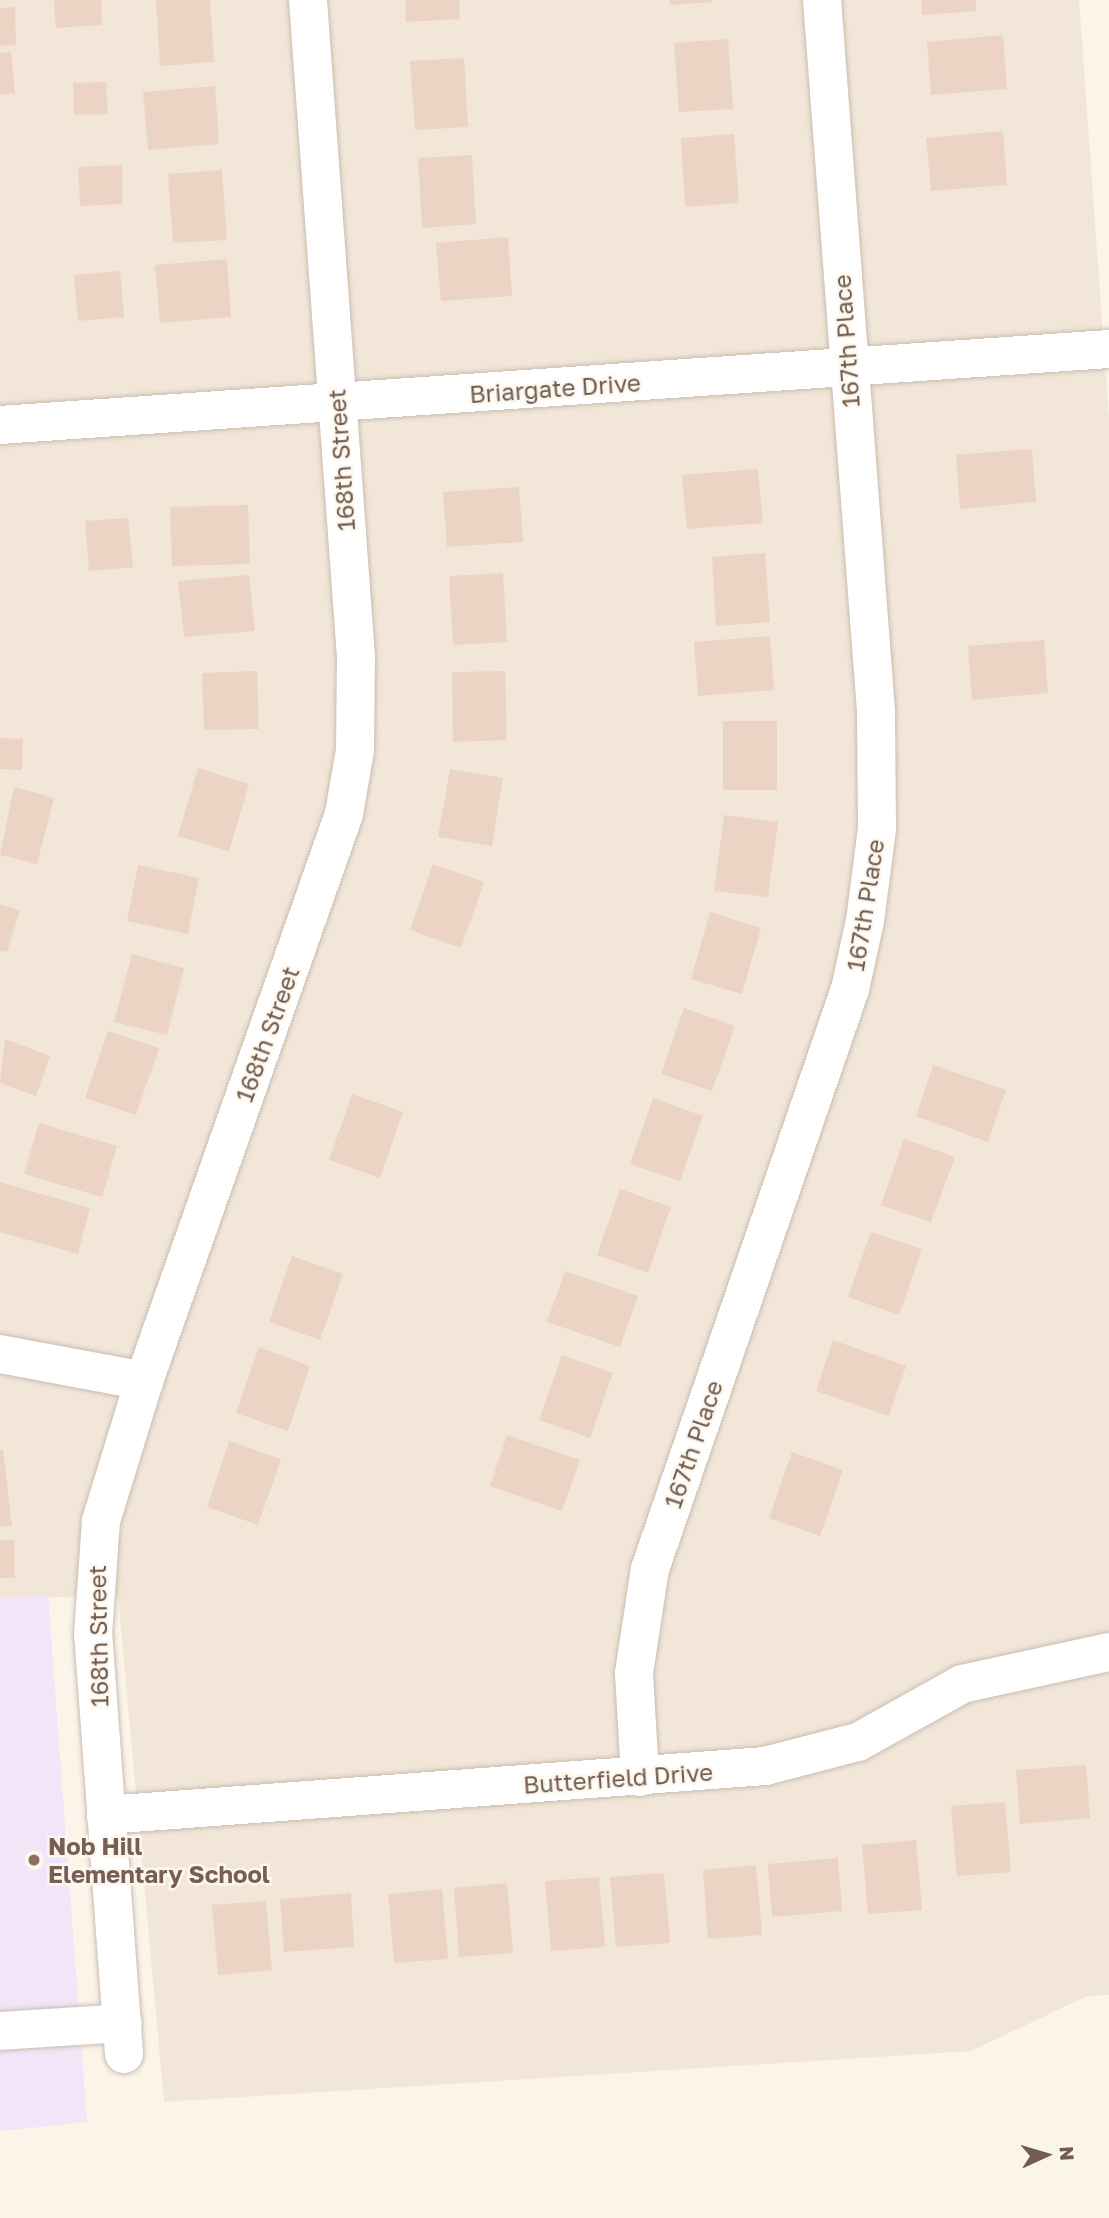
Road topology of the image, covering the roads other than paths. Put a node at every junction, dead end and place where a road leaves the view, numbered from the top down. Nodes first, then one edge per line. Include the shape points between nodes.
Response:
1 (308, 0) edge
2 (821, 0) edge
3 (1109, 349) edge
4 (847, 368) junction
5 (337, 403) junction
6 (0, 425) edge
7 (0, 1354) edge
8 (144, 1381) junction
9 (1109, 1652) edge
10 (640, 1777) junction
11 (106, 1815) junction
12 (0, 2031) edge

1 - 5 street, 168th Street
2 - 4 street, 167th Place
3 - 4 street, Briargate Drive
4 - 5 street, Briargate Drive
4 - 10 street, 167th Place via 878,767 877,828 866,921 850,989 650,1569 634,1674
5 - 6 street, Briargate Drive
5 - 8 street, 168th Street via 356,657 355,750 344,814
7 - 8 street
8 - 11 street, 168th Street via 96,1554 93,1636
9 - 10 street, Butterfield Drive via 994,1673 962,1684 858,1742 831,1751 765,1766
10 - 11 street, Butterfield Drive
11 - 12 street, 168th Street via 123,2038

